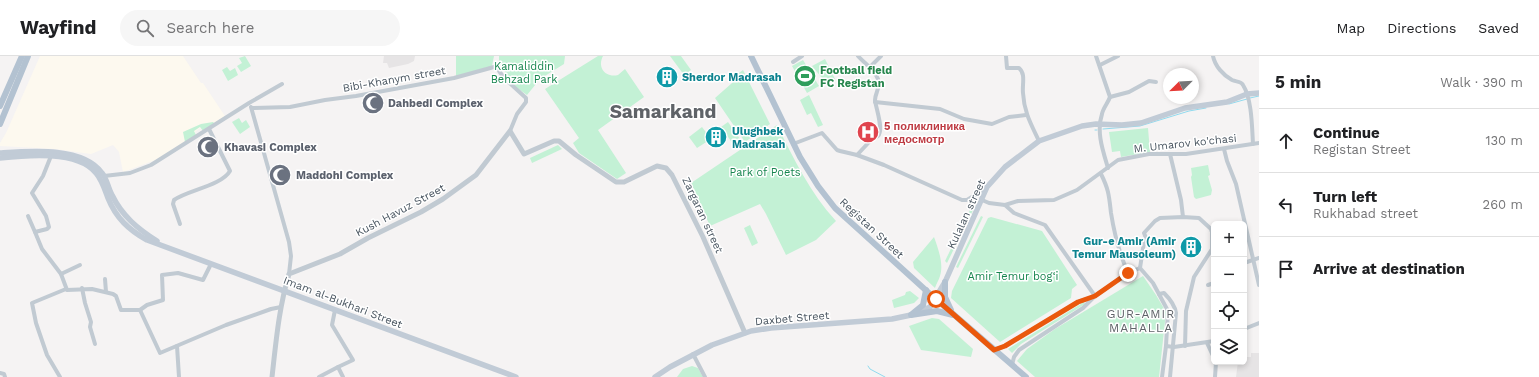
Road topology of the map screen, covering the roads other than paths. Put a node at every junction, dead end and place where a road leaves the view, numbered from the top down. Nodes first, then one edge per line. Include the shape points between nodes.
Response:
1 (22, 56) edge
2 (28, 56) edge
3 (752, 56) edge
4 (802, 56) edge
5 (858, 56) edge
6 (881, 56) edge
7 (1006, 56) edge
8 (1096, 56) edge
9 (1118, 56) edge
10 (1213, 56) edge
11 (793, 62) dead end
12 (1100, 65) junction
13 (870, 67) junction
14 (1156, 82) dead end
15 (282, 84) dead end
16 (1259, 93) edge
17 (1110, 97) junction
18 (1247, 97) junction
19 (526, 98) joint
20 (875, 102) junction
21 (249, 103) junction
22 (0, 106) edge
23 (252, 108) junction
24 (1026, 115) junction
25 (0, 124) edge
26 (1100, 124) junction
27 (209, 129) junction
28 (510, 131) junction
29 (1039, 141) junction
30 (1259, 143) edge
31 (793, 144) junction
32 (1253, 144) junction
33 (1224, 149) junction
34 (0, 153) edge
35 (10, 154) junction
36 (37, 154) junction
37 (857, 154) junction
38 (1170, 154) junction
39 (51, 156) junction
40 (0, 158) edge
41 (1108, 168) junction
42 (1101, 174) junction
43 (104, 176) junction
44 (987, 187) junction
45 (982, 200) junction
46 (1004, 205) junction
47 (28, 216) dead end
48 (1183, 217) junction
49 (180, 224) dead end
50 (133, 228) junction
51 (35, 232) junction
52 (1259, 258) edge
53 (1253, 260) junction
54 (1247, 262) edge
55 (211, 264) junction
56 (80, 265) dead end
57 (1140, 268) junction
58 (1128, 273) junction
59 (60, 274) junction
60 (290, 274) junction
61 (105, 279) dead end
62 (945, 282) junction
63 (1211, 284) edge
64 (1208, 285) dead end
65 (1259, 285) edge
66 (82, 288) junction
67 (66, 289) junction
68 (284, 290) junction
69 (926, 290) junction
70 (106, 292) junction
71 (1159, 294) junction
72 (1095, 296) junction
73 (936, 299) junction
74 (281, 308) junction
75 (140, 310) junction
76 (335, 310) junction
77 (911, 315) junction
78 (954, 315) junction
79 (1259, 323) edge
80 (1247, 328) edge
81 (745, 333) junction
82 (1211, 342) edge
83 (1207, 343) junction
84 (95, 344) dead end
85 (176, 346) junction
86 (1166, 346) junction
87 (1185, 346) junction
88 (1174, 347) junction
89 (994, 350) junction
90 (1211, 352) edge
91 (693, 354) junction
92 (1012, 365) junction
93 (1216, 365) edge
94 (338, 367) junction
95 (0, 373) edge
96 (4, 377) edge
97 (60, 377) edge
98 (179, 377) edge
99 (272, 377) edge
100 (319, 377) edge
101 (343, 377) edge
102 (516, 377) edge
103 (655, 377) edge
104 (705, 377) edge
105 (1026, 377) edge
106 (1162, 377) edge
107 (1170, 377) edge
108 (1215, 377) edge

1 - 22 main road
2 - 25 main road
3 - 31 main road, Registan Street
4 - 11 street
5 - 13 street
6 - 13 street
7 - 24 street via 1007,68 1020,68 1024,77
8 - 12 street
9 - 12 street
10 - 18 street via 1218,67 1228,78 1240,82
12 - 17 street
13 - 20 street via 879,82
14 - 17 street via 1149,81 1129,92
15 - 21 street
16 - 18 main road, Kulalan street
17 - 26 street
18 - 26 main road, Kulalan street via 1185,108 1142,122 1122,125
18 - 32 street via 1252,120
19 - 23 street, Bibi-Khanym street via 494,67 454,78 356,96 290,107
19 - 28 street, Kush Havuz Street
20 - 24 street via 940,109 964,119 992,124 1009,117
20 - 37 street via 880,134
21 - 23 street
21 - 27 street
23 - 60 street via 289,242
24 - 29 street
26 - 29 main road, Kulalan street via 1077,128
26 - 41 street via 1101,146
27 - 43 street via 150,165 135,171
27 - 49 street via 230,171 208,186 174,200
28 - 60 street, Kush Havuz Street via 476,175 443,199 340,254
28 - 81 street, Zargaran street via 524,154 559,141 618,183 657,166 666,168 676,180
29 - 44 main road, Kulalan street via 1005,167
30 - 32 street, M. Umarov ko'chasi
31 - 37 street via 822,133 837,150
31 - 69 main road, Registan Street via 818,186 839,212
32 - 33 street, M. Umarov ko'chasi
33 - 38 street, M. Umarov ko'chasi
33 - 53 street via 1236,184
34 - 35 main road, Imam al-Bukhari Street
35 - 36 main road, Imam al-Bukhari Street
35 - 40 main road, Imam al-Bukhari Street
36 - 39 main road, Imam al-Bukhari Street
36 - 43 main road, Imam al-Bukhari Street via 63,154 82,158 96,166
37 - 44 street via 965,201
38 - 41 street, M. Umarov ko'chasi via 1150,154 1118,160
38 - 48 street
39 - 50 main road, Imam al-Bukhari Street via 82,162 96,172 118,217
39 - 51 street via 43,176 32,193 46,216 49,227
41 - 42 street, M. Umarov ko'chasi
42 - 46 street, M. Umarov ko'chasi via 1078,190 1054,200 1018,201
42 - 58 street via 1108,188 1118,244
43 - 50 main road, Imam al-Bukhari Street via 118,207
44 - 45 main road, Kulalan street
45 - 46 street, M. Umarov ko'chasi
45 - 62 main road, Kulalan street
46 - 72 street via 1014,213 1045,225
47 - 51 street
48 - 57 street via 1160,218 1144,234 1146,238
48 - 87 street via 1199,218 1212,232 1212,249 1194,277 1186,311
50 - 55 main road, Imam al-Bukhari Street via 164,246
51 - 59 street via 42,249
52 - 53 street
53 - 54 street
53 - 65 street
55 - 68 main road, Imam al-Bukhari Street
55 - 75 street via 203,280 178,273 162,275 163,300
56 - 59 street
57 - 58 street
57 - 71 street
58 - 72 street
59 - 67 street
60 - 68 street
61 - 70 street
62 - 73 main road, Kulalan street
62 - 78 main road via 945,300
63 - 64 street
66 - 67 street
66 - 70 street
66 - 84 street
67 - 97 street via 32,304 47,354
68 - 74 street
68 - 76 main road, Imam al-Bukhari Street
69 - 73 main road, Registan Street
69 - 77 main road via 923,305
70 - 75 street via 115,295 121,310
71 - 86 street via 1169,314
71 - 88 street via 1164,293 1175,308 1177,318
72 - 89 street via 1078,302
72 - 92 street via 1083,308 1019,350
73 - 77 main road, Daxbet Street via 930,307
73 - 78 main road, Registan Street
74 - 85 street via 226,325
74 - 99 street
75 - 85 street via 160,352
76 - 94 street via 332,325 353,360
76 - 102 main road, Imam al-Bukhari Street
77 - 78 main road via 937,311
77 - 81 main road, Daxbet Street
78 - 89 main road, Registan Street
79 - 80 street
81 - 91 main road, Daxbet Street
82 - 83 street
83 - 87 street
83 - 90 street
85 - 98 street
86 - 88 street
86 - 106 street
87 - 88 street
88 - 107 street
89 - 92 main road, Registan Street
91 - 103 main road, Daxbet Street
91 - 104 street
92 - 105 main road, Registan Street
93 - 108 street
94 - 100 street
94 - 101 street
95 - 96 street via 4,374

